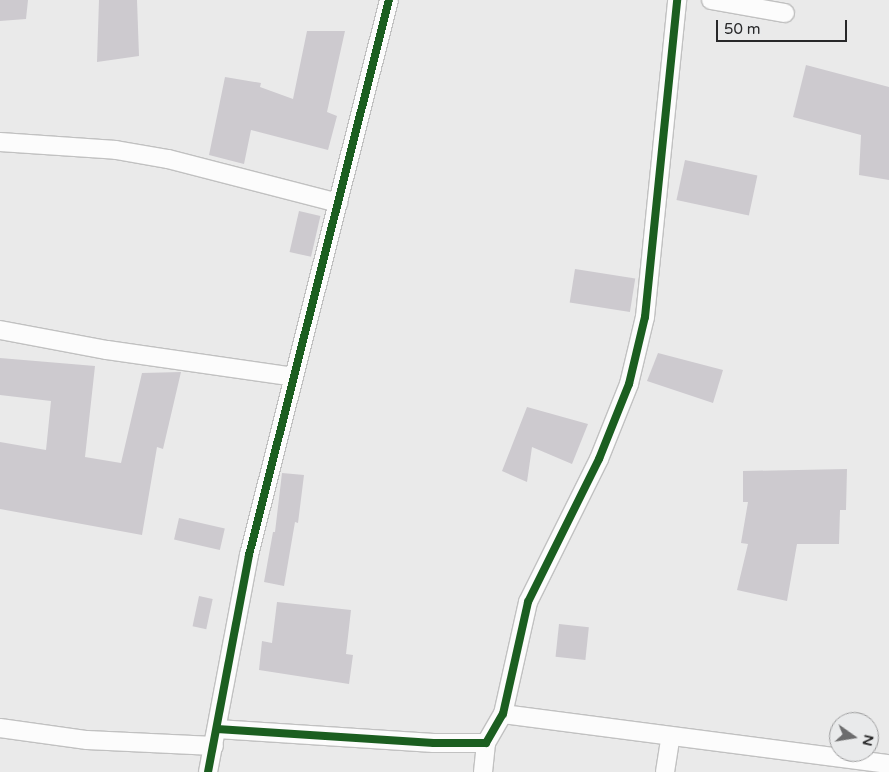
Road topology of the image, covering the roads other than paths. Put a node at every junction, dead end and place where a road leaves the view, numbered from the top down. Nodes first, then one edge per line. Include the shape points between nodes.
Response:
1 (389, 0) edge
2 (678, 0) edge
3 (711, 0) edge
4 (786, 13) dead end
5 (0, 142) edge
6 (338, 203) junction
7 (0, 330) edge
8 (294, 377) junction
9 (503, 714) junction
10 (0, 728) edge
11 (671, 736) junction
12 (216, 738) junction
13 (486, 743) junction
14 (883, 767) edge
15 (208, 772) edge
16 (483, 772) edge
17 (665, 772) edge

1 - 6 street
2 - 9 street via 645,317 629,384 599,459 528,602
3 - 4 street
5 - 6 street via 116,150 168,159
6 - 8 street
7 - 8 street via 107,350
8 - 12 street via 249,555
9 - 11 street
9 - 13 street
10 - 12 street via 87,740
11 - 14 street
11 - 17 street
12 - 13 street
12 - 15 street
13 - 16 street

